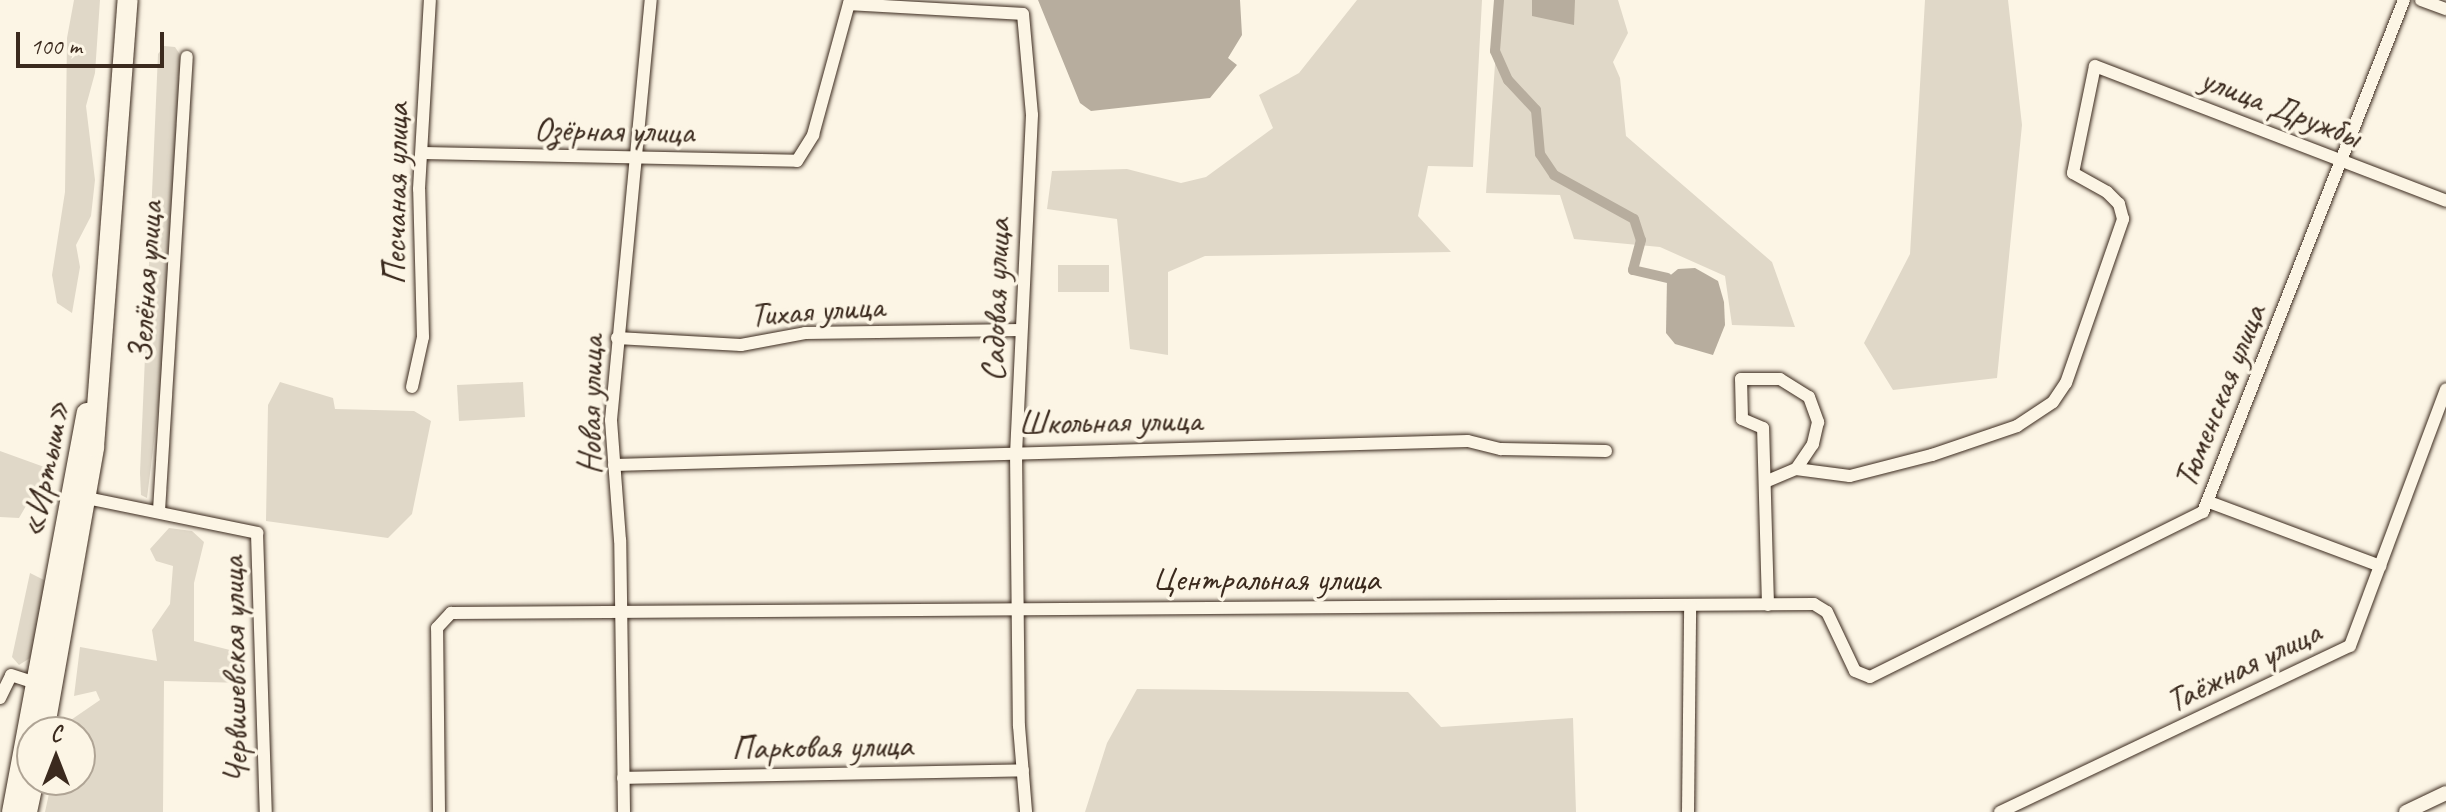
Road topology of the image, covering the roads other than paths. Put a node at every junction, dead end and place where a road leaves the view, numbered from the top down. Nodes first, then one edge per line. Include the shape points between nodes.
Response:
1 (128, 0) edge
2 (430, 0) edge
3 (651, 0) edge
4 (2404, 0) edge
5 (2421, 0) edge
6 (849, 2) edge
7 (1023, 7) edge
8 (2446, 9) edge
9 (187, 57) dead end
10 (423, 153) junction
11 (636, 159) junction
12 (2344, 161) junction
13 (2446, 201) edge
14 (1021, 330) junction
15 (617, 338) junction
16 (97, 374) junction
17 (412, 387) dead end
18 (2446, 389) edge
19 (1016, 451) junction
20 (1606, 451) dead end
21 (614, 465) junction
22 (1796, 469) junction
23 (1765, 482) junction
24 (87, 498) junction
25 (2209, 502) junction
26 (159, 511) junction
27 (2380, 566) junction
28 (1690, 605) junction
29 (1768, 605) junction
30 (1021, 607) junction
31 (620, 615) junction
32 (1870, 677) joint
33 (39, 684) junction
34 (0, 698) edge
35 (47, 716) edge
36 (1023, 770) junction
37 (623, 778) junction
38 (2446, 793) edge
39 (12, 812) edge
40 (266, 812) edge
41 (439, 812) edge
42 (624, 812) edge
43 (1026, 812) edge
44 (1688, 812) edge
45 (2000, 812) edge
46 (2406, 812) edge

1 - 16 highway, «Иртыш»
2 - 10 street, Песчаная улица
3 - 11 street, Новая улица
4 - 12 street, Тюменская улица
5 - 8 street
6 - 7 street, Садовая улица
6 - 11 street, Озёрная улица via 813,135 802,157 790,162
7 - 14 street, Садовая улица via 1032,115
9 - 26 street, Зелёная улица
10 - 11 street, Озёрная улица
10 - 17 street, Песчаная улица via 423,337
11 - 15 street, Новая улица
12 - 13 street, улица Дружбы
12 - 22 street, улица Дружбы via 2095,66 2073,173 2107,192 2119,204 2123,219 2066,383 2053,402 2017,426 1932,455 1850,476
12 - 25 street, Тюменская улица
14 - 15 street, Тихая улица via 805,333 741,345
14 - 19 street, Садовая улица
15 - 21 street, Новая улица via 611,420
16 - 24 highway, «Иртыш»
16 - 33 highway, «Иртыш» via 80,440
18 - 27 street, Таёжная улица
19 - 20 street, Школьная улица via 1468,441 1501,449
19 - 21 street, Школьная улица
19 - 30 street, Садовая улица
21 - 31 street, Новая улица
22 - 23 street
22 - 23 street via 1813,444 1818,422 1809,397 1780,379 1741,379 1742,419 1763,428
23 - 29 street
24 - 26 street, Червишевская улица
24 - 35 highway, «Иртыш»
25 - 27 street
25 - 32 street, Тюменская улица via 2186,525
26 - 40 street, Червишевская улица via 249,529 260,541
27 - 45 street, Таёжная улица via 2350,646
28 - 29 street, Центральная улица
28 - 30 street, Центральная улица
28 - 44 street
29 - 32 street, Центральная улица via 1821,606 1855,671
30 - 31 street, Центральная улица
30 - 36 street, Садовая улица
31 - 37 street, Новая улица
31 - 41 street via 451,613 441,618 436,650
33 - 34 street via 11,675
33 - 39 highway, «Иртыш»
36 - 37 street, Парковая улица
36 - 43 street, Садовая улица
37 - 42 street, Новая улица
38 - 46 street

